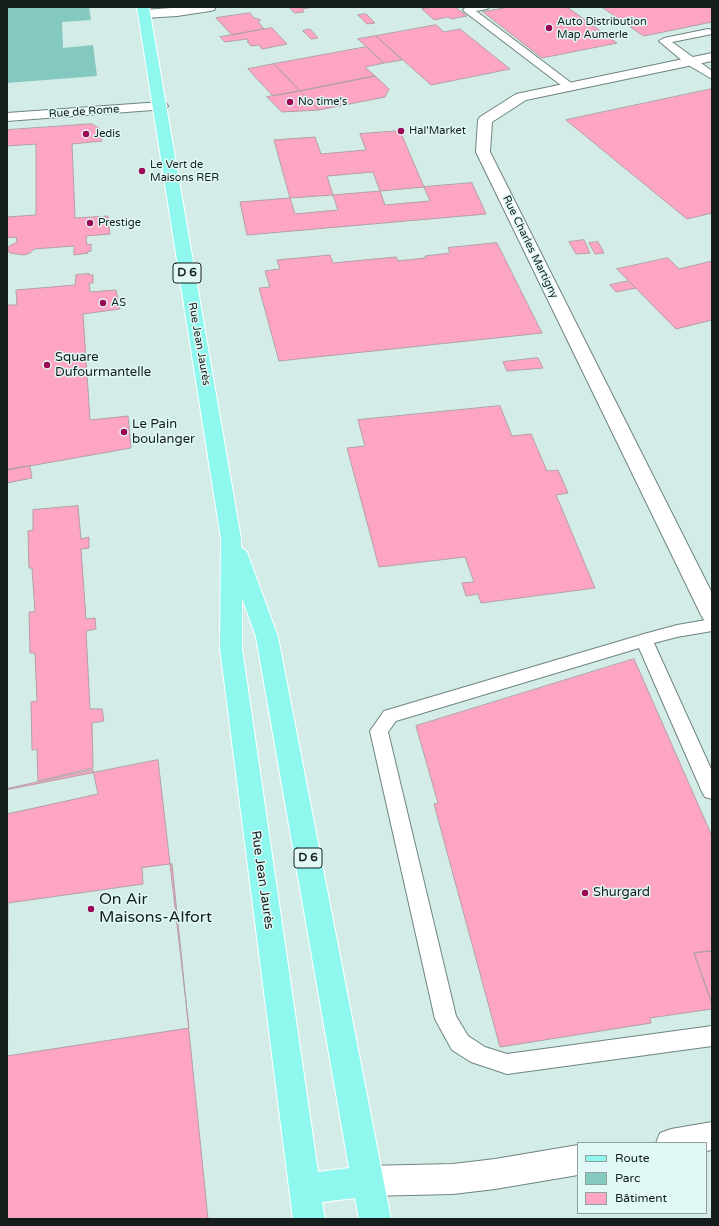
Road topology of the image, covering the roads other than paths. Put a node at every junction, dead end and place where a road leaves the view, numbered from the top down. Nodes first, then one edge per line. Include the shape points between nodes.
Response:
1 (210, 7) edge
2 (484, 7) edge
3 (144, 11) edge
4 (708, 32) dead end
5 (712, 57) edge
6 (689, 62) junction
7 (712, 76) edge
8 (570, 87) junction
9 (161, 106) junction
10 (7, 118) edge
11 (232, 539) junction
12 (712, 616) edge
13 (712, 625) edge
14 (644, 640) junction
15 (712, 792) edge
16 (712, 1036) edge
17 (712, 1136) edge
18 (677, 1142) edge
19 (577, 1160) edge
20 (367, 1181) junction
21 (305, 1189) junction
22 (309, 1219) edge
23 (375, 1219) edge

1 - 3 street via 177,12
2 - 8 lane via 468,10
3 - 9 main road, Rue Jean Jaurès / D 6
4 - 6 lane via 664,41
5 - 6 street, Rue Charles Martigny
6 - 7 lane
6 - 8 street, Rue Charles Martigny
8 - 12 street, Rue Charles Martigny via 520,97 485,120 483,152
9 - 10 street, Rue de Rome
9 - 11 main road, Rue Jean Jaurès / D 6
11 - 20 main road, Rue Jean Jaurès / D 6 via 267,637
11 - 21 main road, Rue Jean Jaurès / D 6 via 231,648
13 - 14 lane
14 - 15 lane
14 - 16 lane via 390,716 379,731 446,1019 460,1043 479,1055 507,1064
17 - 18 street
19 - 20 street via 453,1179
20 - 21 main road
20 - 23 main road, D 6
21 - 22 main road, Rue Jean Jaurès / D 6

